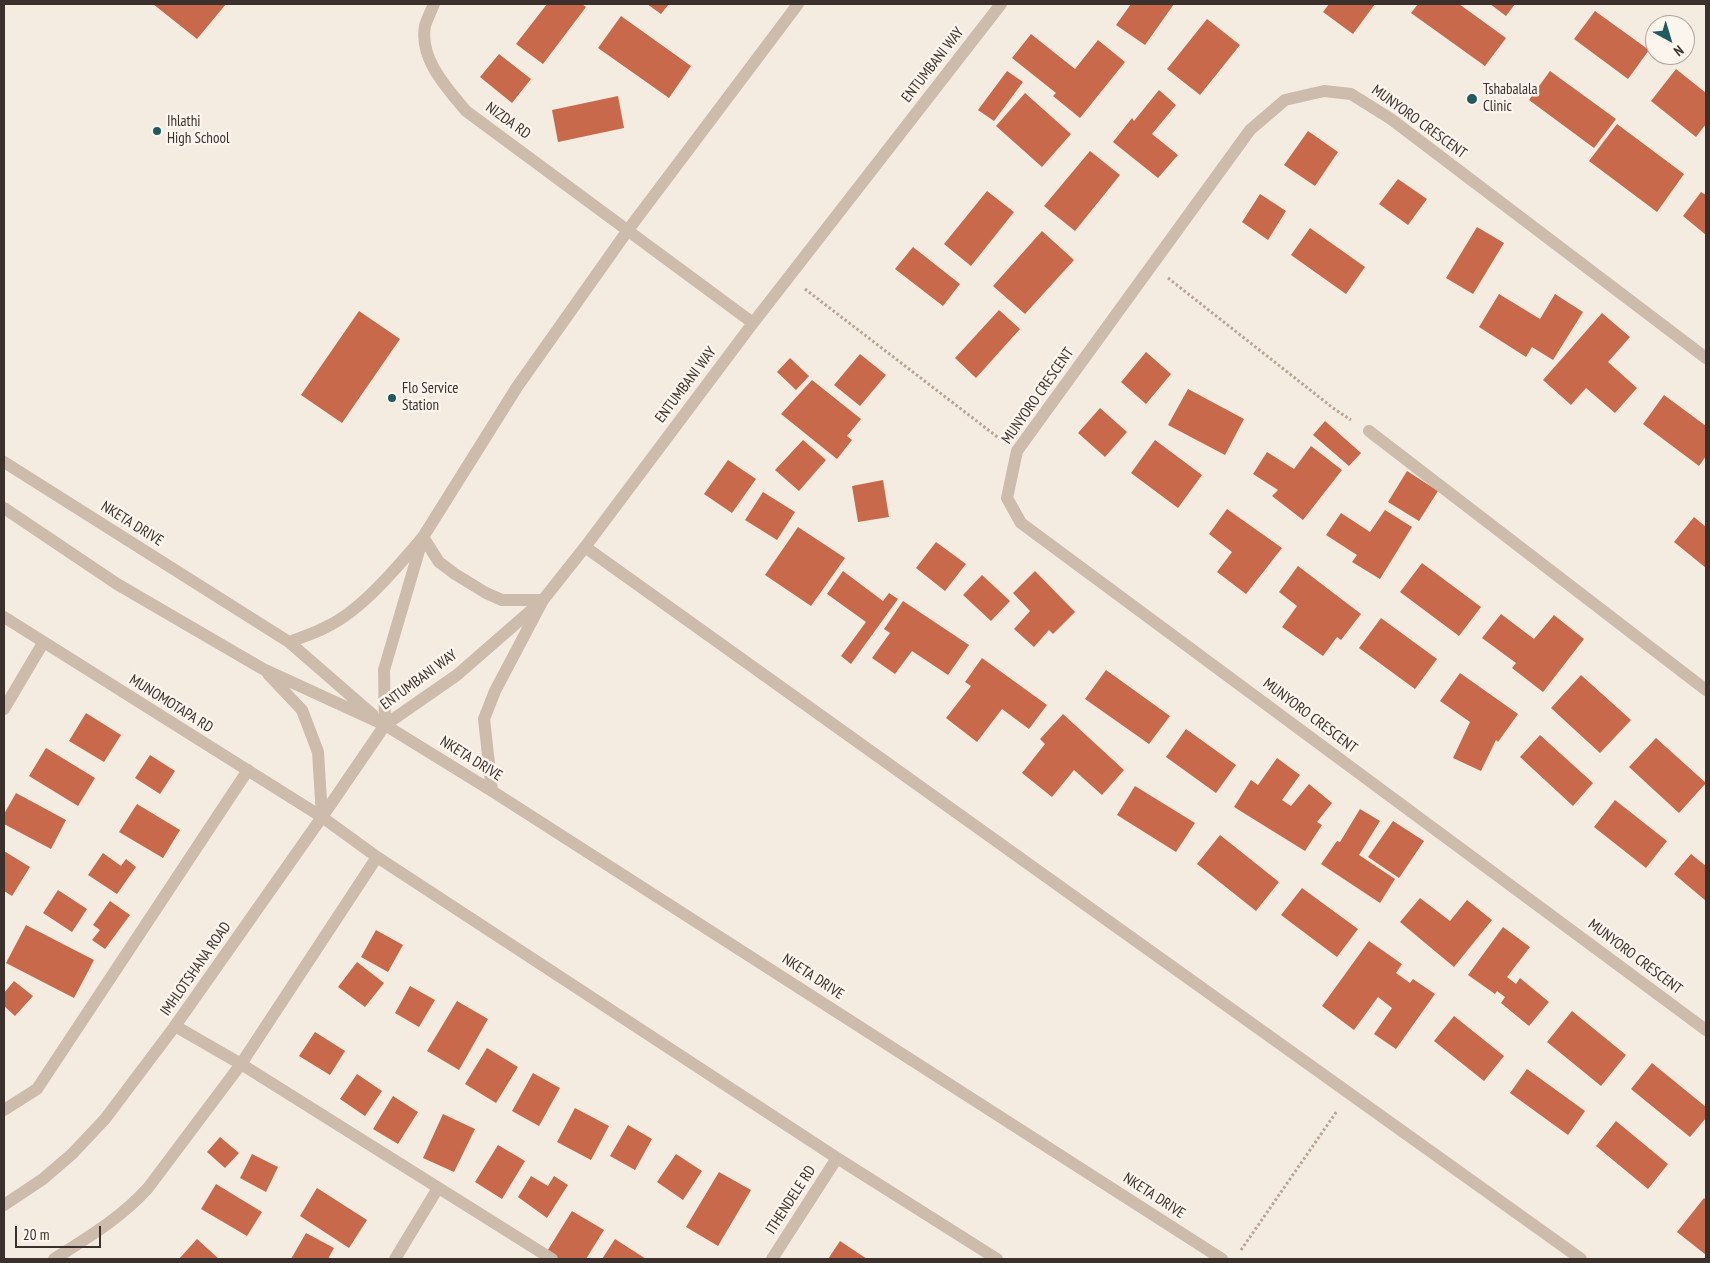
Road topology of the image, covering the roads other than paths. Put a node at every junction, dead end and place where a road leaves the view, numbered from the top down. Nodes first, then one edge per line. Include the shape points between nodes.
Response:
1 (434, 4) edge
2 (798, 4) edge
3 (1001, 4) edge
4 (628, 230) junction
5 (753, 323) junction
6 (1706, 358) edge
7 (1369, 431) road end
8 (4, 462) edge
9 (4, 508) edge
10 (423, 537) junction
11 (585, 547) junction
12 (543, 600) junction
13 (4, 617) edge
14 (289, 642) junction
15 (43, 643) junction
16 (263, 669) junction
17 (1706, 690) edge
18 (4, 709) edge
19 (385, 725) junction
20 (248, 770) junction
21 (492, 791) junction
22 (322, 817) junction
23 (376, 857) junction
24 (175, 1026) junction
25 (1706, 1030) edge
26 (241, 1064) junction
27 (4, 1110) edge
28 (837, 1158) junction
29 (438, 1188) junction
30 (4, 1205) edge
31 (54, 1259) edge
32 (395, 1259) edge
33 (552, 1259) edge
34 (772, 1259) edge
35 (997, 1259) edge
36 (1222, 1259) edge
37 (1581, 1259) edge

1 - 4 street, NIZDA RD via 425,27 427,54 444,84 466,111
2 - 4 street, ENTUMBANI WAY
3 - 5 street, ENTUMBANI WAY
4 - 5 street, NIZDA RD
4 - 10 street, ENTUMBANI WAY via 517,387
5 - 11 street, ENTUMBANI WAY
6 - 25 street, MUNYORO CRESCENT via 1391,119 1351,94 1324,91 1285,100 1250,130 1016,451 1007,498 1021,523
7 - 17 street
8 - 14 street, NKETA DRIVE
9 - 16 street, NKETA DRIVE via 116,584
10 - 12 street via 439,562 486,593 502,600
10 - 14 street via 354,610 329,626
10 - 19 street, ENTUMBANI WAY via 384,670
11 - 12 street, ENTUMBANI WAY
11 - 37 street
12 - 19 street, ENTUMBANI WAY via 457,675
12 - 21 street via 495,691 484,719
13 - 15 street, MUNOMOTAPA RD
14 - 19 street, NKETA DRIVE
15 - 18 street
15 - 20 street, MUNOMOTAPA RD
16 - 19 street, NKETA DRIVE
16 - 22 street via 302,710 318,752
19 - 21 street, NKETA DRIVE
19 - 22 street, IMHLOTSHANA ROAD
20 - 22 street, MUNOMOTAPA RD
20 - 27 street via 37,1090
21 - 36 street, NKETA DRIVE
22 - 23 street, MUNOMOTAPA RD
22 - 24 street, IMHLOTSHANA ROAD
23 - 26 street
23 - 28 street, MUNOMOTAPA RD
24 - 26 street
24 - 30 street, IMHLOTSHANA ROAD via 105,1119 43,1179
26 - 29 street
26 - 31 street via 133,1204 116,1219
28 - 34 street, ITHENDELE RD
28 - 35 street, MUNOMOTAPA RD
29 - 32 street
29 - 33 street

